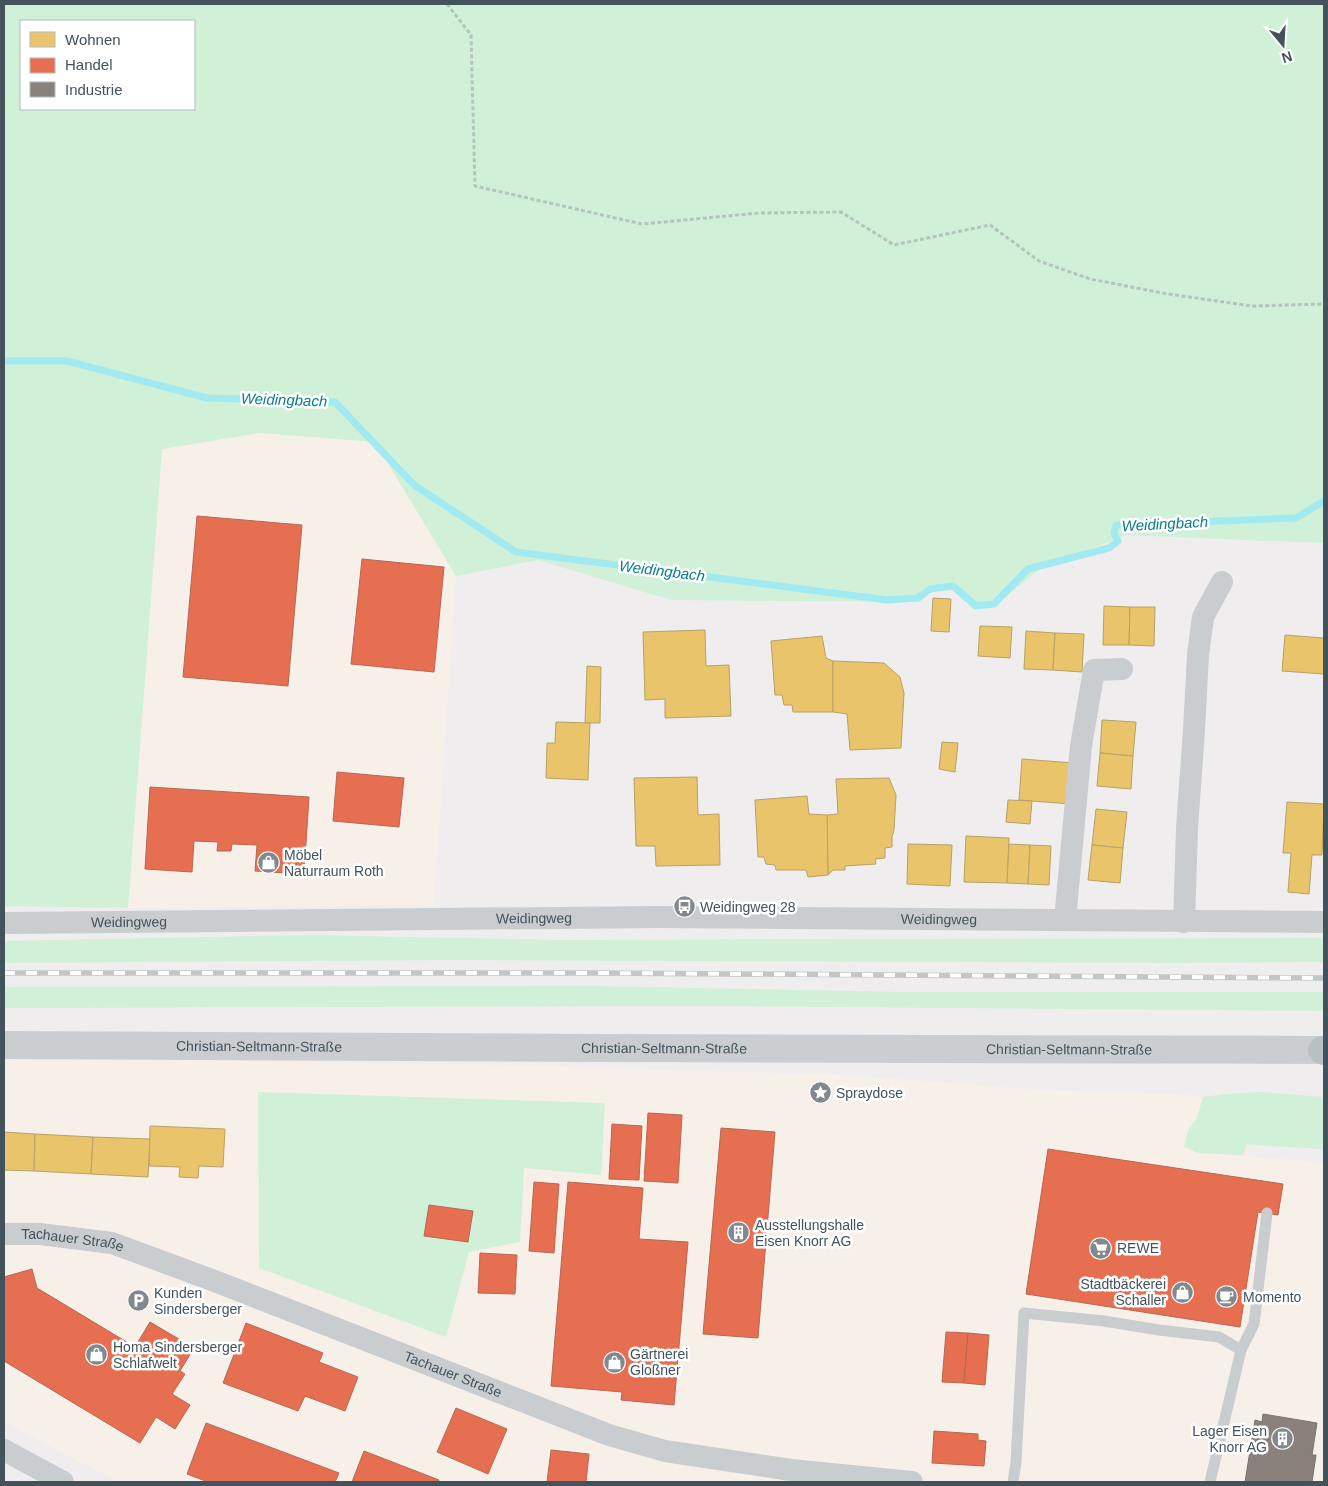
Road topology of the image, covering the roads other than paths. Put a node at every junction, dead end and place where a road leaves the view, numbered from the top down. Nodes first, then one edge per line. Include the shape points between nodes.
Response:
1 (1222, 582) dead end
2 (1122, 669) dead end
3 (1065, 920) junction
4 (1184, 922) junction
5 (1324, 922) edge
6 (4, 923) edge
7 (4, 1045) edge
8 (1324, 1050) edge
9 (1267, 1213) dead end
10 (4, 1234) edge
11 (1241, 1350) junction
12 (4, 1450) edge
13 (63, 1482) edge
14 (912, 1482) edge
15 (1013, 1482) edge
16 (1210, 1482) edge

1 - 4 street via 1203,617 1198,655
2 - 3 street via 1094,670 1081,746
3 - 4 street, Weidingweg
3 - 6 street, Weidingweg via 641,917
4 - 5 street, Weidingweg
7 - 8 main road, Christian-Seltmann-Straße
9 - 11 lane via 1254,1324
10 - 14 street, Tachauer Straße via 40,1234 112,1243 609,1435 665,1451 791,1470
11 - 15 lane via 1219,1337 1024,1314
11 - 16 lane
12 - 13 street

